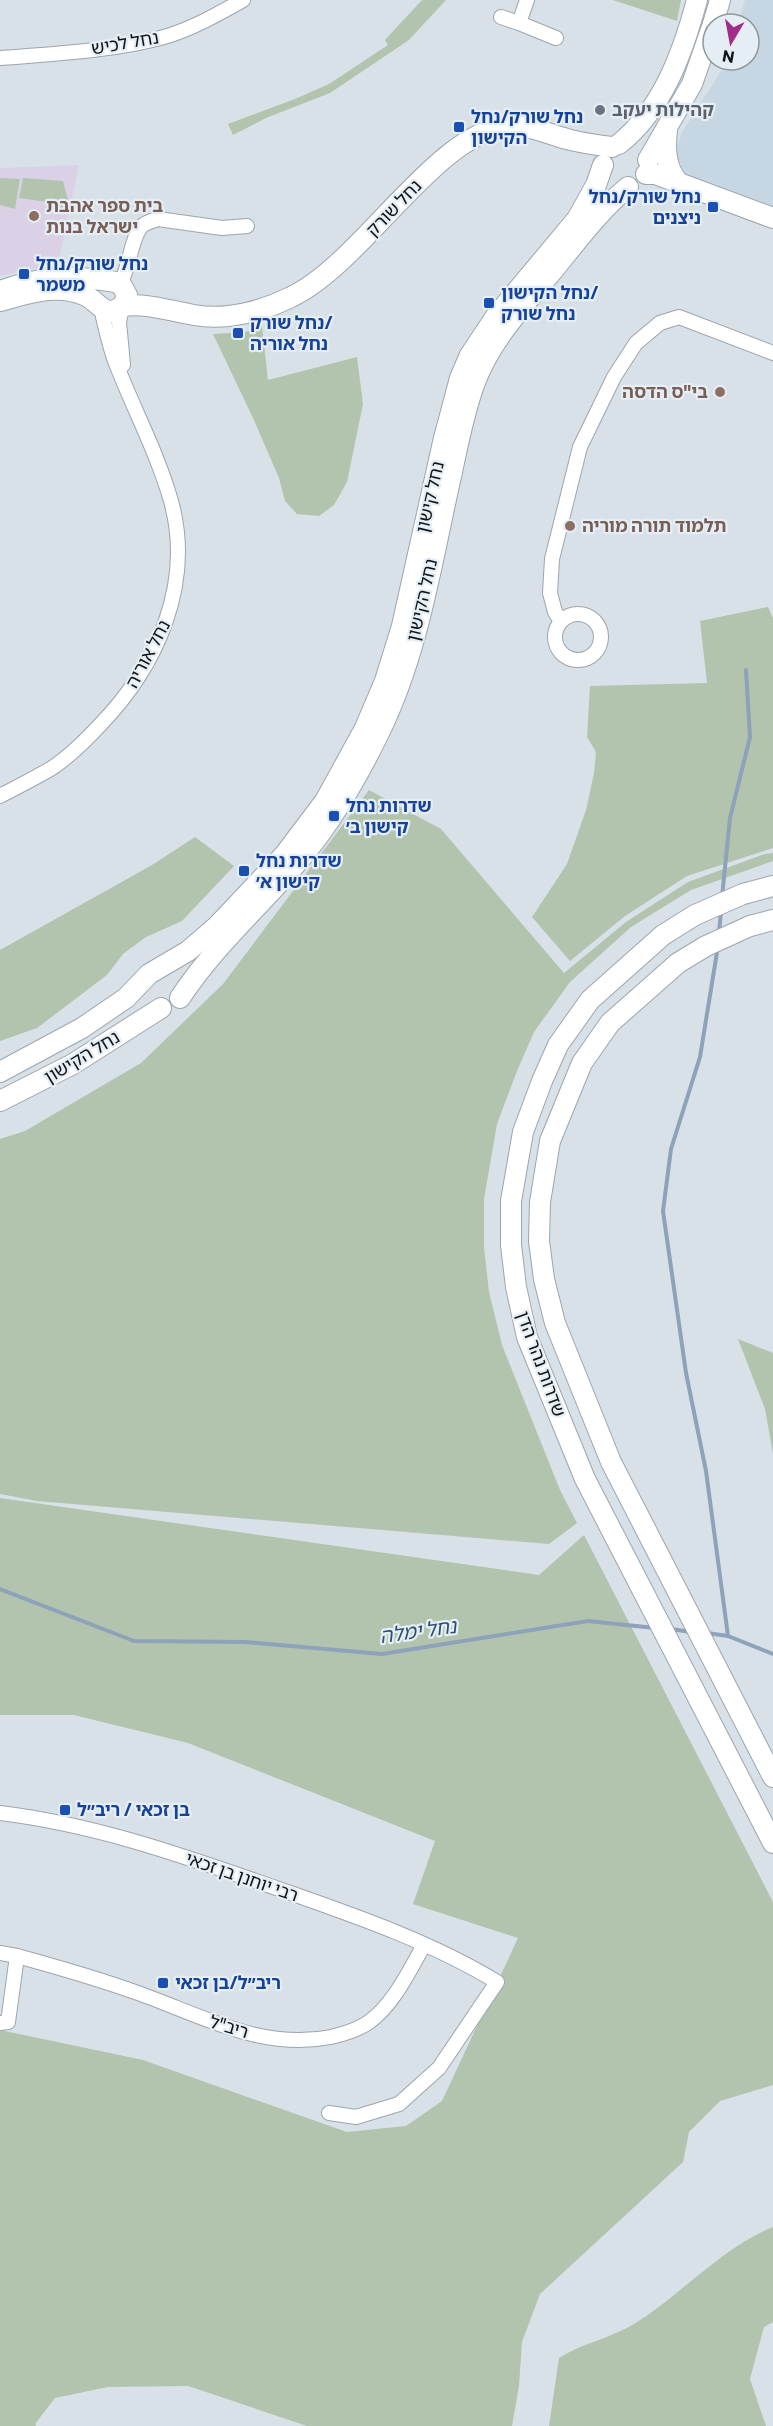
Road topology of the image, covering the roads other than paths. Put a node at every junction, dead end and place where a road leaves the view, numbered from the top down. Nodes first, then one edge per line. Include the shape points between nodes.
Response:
1 (243, 0) edge
2 (527, 0) edge
3 (697, 0) edge
4 (501, 17) dead end
5 (519, 23) junction
6 (556, 38) dead end
7 (0, 58) edge
8 (701, 58) edge
9 (667, 130) junction
10 (609, 155) junction
11 (647, 167) junction
12 (679, 183) junction
13 (628, 186) junction
14 (773, 218) edge
15 (247, 226) dead end
16 (117, 284) junction
17 (0, 291) edge
18 (0, 301) edge
19 (99, 306) junction
20 (122, 307) junction
21 (228, 315) junction
22 (773, 353) edge
23 (127, 387) junction
24 (561, 621) dead end
25 (0, 796) edge
26 (773, 886) edge
27 (773, 920) edge
28 (152, 974) junction
29 (180, 998) junction
30 (161, 1008) junction
31 (0, 1072) edge
32 (0, 1101) edge
33 (773, 1777) edge
34 (0, 1813) edge
35 (773, 1843) edge
36 (424, 1945) junction
37 (0, 1953) edge
38 (17, 1956) junction
39 (0, 2023) edge
40 (329, 2113) dead end

1 - 7 street, נחל לכיש via 164,37
2 - 5 street
3 - 10 main road via 659,99 645,120
4 - 5 street
5 - 6 street
8 - 9 main road
9 - 11 main road
9 - 12 main road via 669,168
10 - 11 main road via 635,144 644,152
10 - 13 main road via 606,174 611,181
10 - 21 main road, נחל שורק via 525,126 498,127 483,133 465,143 409,191 316,283 264,309
10 - 28 main road, נחל קישון via 577,219 496,316 470,355 444,438 392,658 375,705 336,782 300,835 240,902 200,942
11 - 12 main road
11 - 13 main road via 639,182
12 - 14 main road
13 - 29 main road, נחל הקישון via 598,215 508,326 484,362 468,405 405,668 386,719 349,789 312,845 202,966
15 - 16 street via 222,228 150,221 140,229 126,273
16 - 17 main road, נחל שורק via 71,277 46,278
16 - 19 main road via 101,285 97,291
16 - 20 main road via 126,295
16 - 21 main road, נחל שורק
18 - 19 main road via 33,292 63,290 82,294
19 - 20 main road via 111,312
19 - 23 street, נחל אוריה
20 - 21 main road, נחל שורק via 139,304 196,316
20 - 23 street, נחל אוריה via 121,357
22 - 24 street via 679,317 660,323 636,343 614,377 580,447 552,559 550,593
23 - 25 street, נחל אוריה via 163,477 176,526 177,569 166,624 134,687 104,722 54,767
26 - 35 main road, שדרות נהר הדן via 743,894 663,935 590,1000 558,1045 542,1081 523,1132 511,1201 516,1287 528,1337 585,1479
27 - 33 main road, שדרות נהר הדן via 750,926 678,963 610,1023 582,1063 550,1141 540,1202 540,1241 555,1323 611,1462
28 - 29 main road via 165,969 176,974 182,985
28 - 30 main road via 144,984 145,997
28 - 31 main road, נחל הקישון via 126,998 82,1028
29 - 30 main road
30 - 32 main road, נחל הקישון via 73,1064
34 - 36 street, רבי יוחנן בן זכאי via 100,1830 312,1901
36 - 38 street, ריב"ל via 382,2011 367,2024 319,2040 287,2041 234,2030 136,1992
36 - 40 street, רבי יוחנן בן זכאי via 497,1982 439,2068 399,2104 356,2117
37 - 38 street, ריב"ל
38 - 39 street via 8,2022

